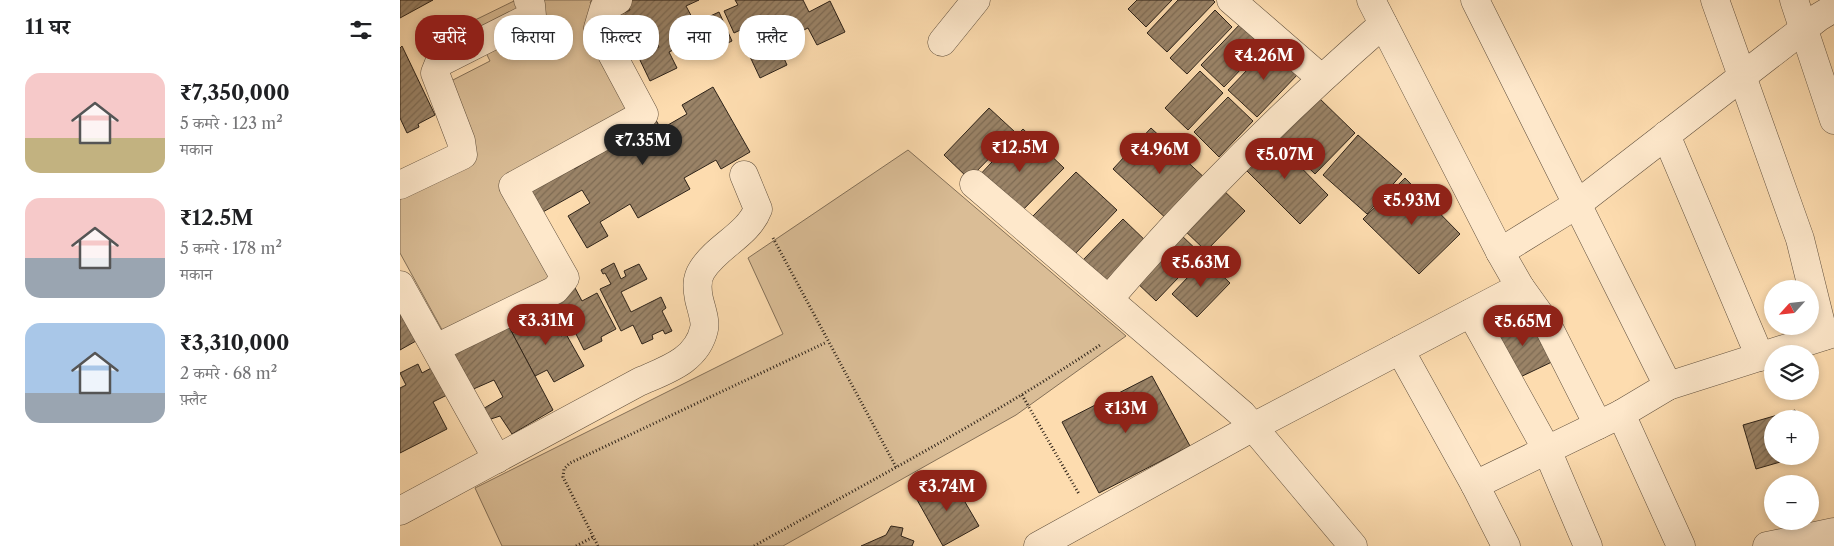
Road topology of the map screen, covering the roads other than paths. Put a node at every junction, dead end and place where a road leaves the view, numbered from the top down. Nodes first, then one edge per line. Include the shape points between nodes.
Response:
1 (528, 0) edge
2 (618, 0) edge
3 (976, 0) edge
4 (1232, 0) edge
5 (1370, 0) edge
6 (1474, 0) edge
7 (1715, 0) edge
8 (1794, 0) edge
9 (1834, 8) edge
10 (1383, 24) junction
11 (1803, 29) junction
12 (942, 42) dead end
13 (1742, 77) junction
14 (1321, 78) junction
15 (1834, 120) edge
16 (1666, 136) junction
17 (744, 175) dead end
18 (974, 184) dead end
19 (400, 185) edge
20 (1576, 205) junction
21 (1500, 252) junction
22 (400, 285) edge
23 (1520, 287) junction
24 (1109, 299) junction
25 (1471, 313) junction
26 (1829, 334) edge
27 (436, 348) junction
28 (1400, 350) junction
29 (1760, 357) junction
30 (1668, 386) junction
31 (1610, 419) junction
32 (1255, 426) junction
33 (1546, 450) junction
34 (497, 459) junction
35 (1475, 485) junction
36 (400, 511) edge
37 (1834, 532) edge
38 (1038, 546) edge
39 (1353, 546) edge
40 (1506, 546) edge
41 (1588, 546) edge
42 (1681, 546) edge
43 (1767, 546) edge

1 - 19 street via 532,16 439,63 435,73 461,141 462,155
2 - 27 street via 604,8 598,28 644,114 513,186 565,278 555,290
3 - 12 street
4 - 14 street
5 - 10 street
6 - 20 street
7 - 13 street
8 - 11 street
9 - 11 street
10 - 14 street
10 - 21 street
11 - 13 street
11 - 15 street
13 - 16 street
13 - 26 street via 1800,239
14 - 24 street via 1150,252
16 - 20 street
16 - 29 street
17 - 34 street via 758,209 754,220 711,256 700,271 697,282 705,328 694,352 680,364 639,382
18 - 24 street
20 - 21 street
20 - 30 street
21 - 23 street
22 - 27 street
23 - 25 street
23 - 31 street
24 - 32 street
25 - 28 street
25 - 33 street
26 - 29 street
27 - 34 street
28 - 32 street
28 - 35 street
29 - 30 street
30 - 31 street
31 - 33 street
31 - 42 street
32 - 38 street
32 - 39 street
33 - 35 street
33 - 41 street
34 - 36 street
35 - 40 street
37 - 43 street

